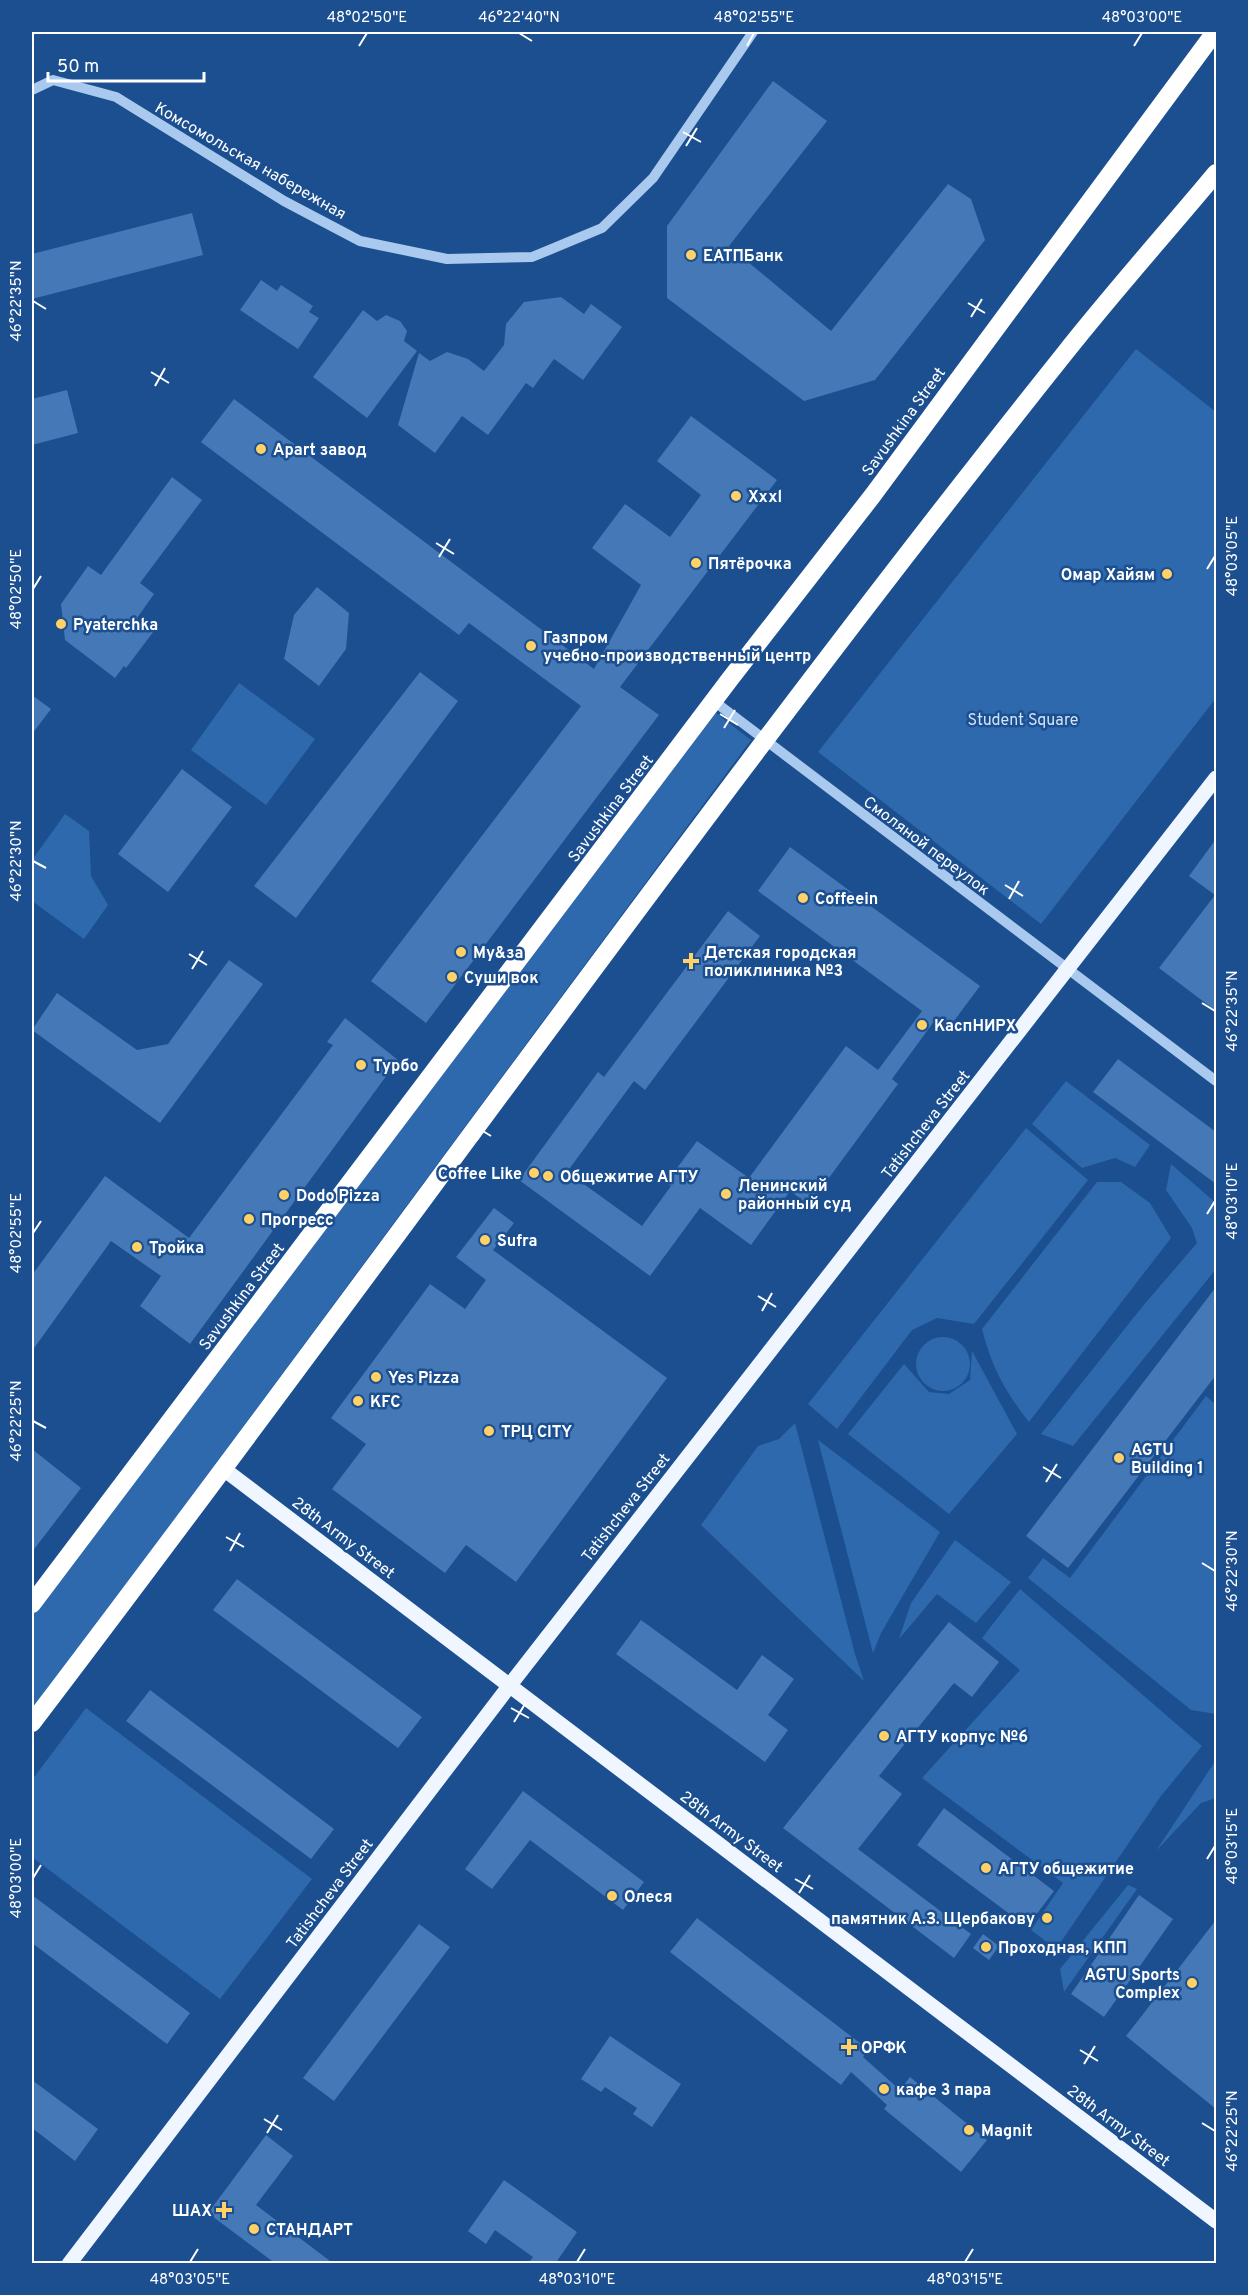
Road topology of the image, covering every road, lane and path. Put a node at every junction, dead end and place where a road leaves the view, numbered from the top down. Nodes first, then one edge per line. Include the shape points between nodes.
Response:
1 (753, 32) edge
2 (1215, 32) edge
3 (32, 90) edge
4 (1216, 173) edge
5 (715, 702) junction
6 (763, 741) junction
7 (1216, 778) edge
8 (1068, 969) junction
9 (1216, 1081) edge
10 (225, 1470) junction
11 (32, 1604) edge
12 (510, 1685) junction
13 (32, 1723) edge
14 (1216, 2221) edge
15 (69, 2264) edge

1 - 3 street, Комсомольская набережная via 652,178 602,228 532,257 447,259 360,241 284,201 116,98 53,80
2 - 5 highway, Savushkina Street
4 - 6 highway via 1067,350
5 - 6 street, Смоляной переулок
5 - 11 highway, Savushkina Street
6 - 8 street, Смоляной переулок
6 - 10 highway via 498,1095
7 - 8 main road, Tatishcheva Street
8 - 9 street, Смоляной переулок
8 - 12 main road, Tatishcheva Street
10 - 12 main road, 28th Army Street
10 - 13 highway
12 - 14 main road, 28th Army Street
12 - 15 main road, Tatishcheva Street

